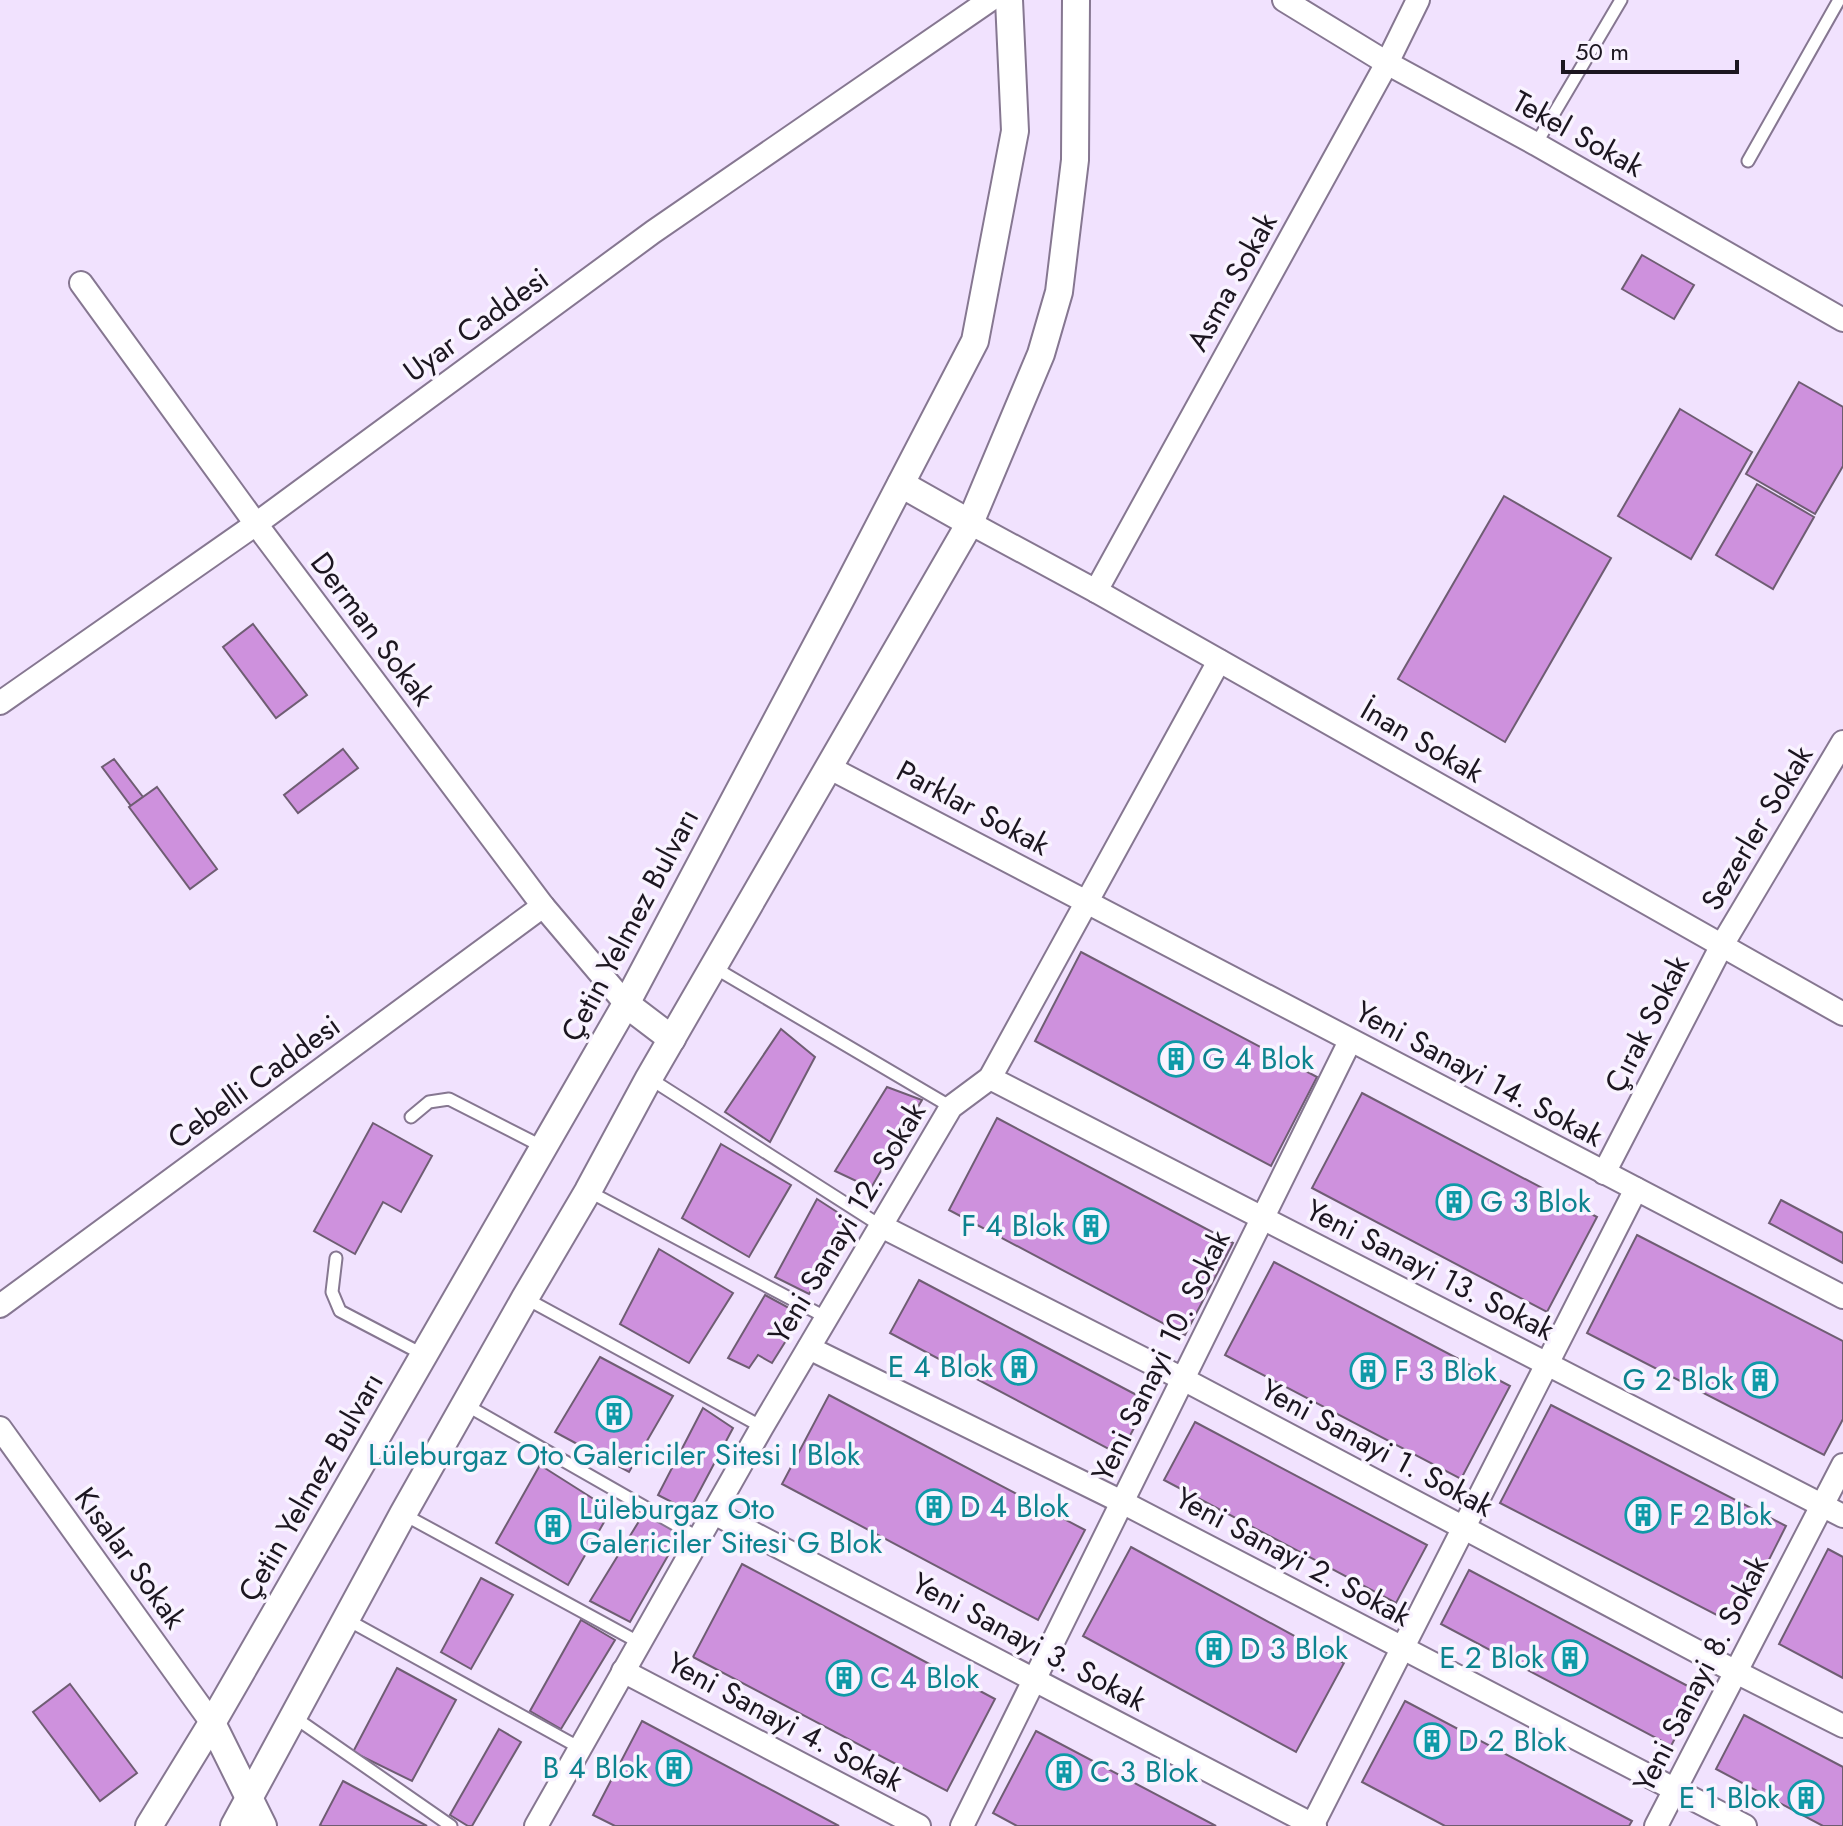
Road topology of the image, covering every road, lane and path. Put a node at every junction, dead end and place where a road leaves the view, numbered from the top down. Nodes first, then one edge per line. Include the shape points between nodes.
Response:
1 (990, 0) edge
2 (1009, 0) edge
3 (1076, 0) edge
4 (1284, 0) edge
5 (1418, 0) edge
6 (1621, 0) edge
7 (1839, 0) edge
8 (1387, 63) junction
9 (1536, 144) junction
10 (1748, 161) dead end
11 (81, 283) dead end
12 (1843, 320) edge
13 (901, 484) junction
14 (970, 523) junction
15 (256, 524) junction
16 (1096, 591) junction
17 (1219, 661) junction
18 (0, 703) edge
19 (1843, 742) edge
20 (830, 768) junction
21 (1088, 902) junction
22 (543, 906) junction
23 (1722, 945) junction
24 (715, 968) junction
25 (626, 1004) junction
26 (1843, 1014) edge
27 (672, 1039) junction
28 (1350, 1041) junction
29 (649, 1078) junction
30 (990, 1078) junction
31 (951, 1107) junction
32 (411, 1117) dead end
33 (544, 1148) junction
34 (1604, 1173) junction
35 (1636, 1189) junction
36 (588, 1191) junction
37 (1262, 1218) junction
38 (881, 1226) junction
39 (336, 1258) dead end
40 (1843, 1297) edge
41 (525, 1298) junction
42 (0, 1306) edge
43 (827, 1318) junction
44 (809, 1348) junction
45 (424, 1355) junction
46 (1547, 1364) junction
47 (1183, 1379) junction
48 (466, 1405) junction
49 (762, 1427) junction
50 (0, 1428) edge
51 (1843, 1465) edge
52 (1122, 1502) junction
53 (1822, 1506) junction
54 (714, 1513) junction
55 (403, 1514) junction
56 (1843, 1516) edge
57 (1464, 1528) junction
58 (699, 1538) junction
59 (346, 1619) junction
60 (640, 1643) junction
61 (1403, 1648) junction
62 (623, 1671) junction
63 (1736, 1672) junction
64 (1035, 1678) junction
65 (294, 1717) junction
66 (212, 1723) junction
67 (1843, 1726) edge
68 (580, 1748) junction
69 (1675, 1790) junction
70 (248, 1798) junction
71 (149, 1826) edge
72 (234, 1826) edge
73 (263, 1826) edge
74 (451, 1826) edge
75 (536, 1826) edge
76 (919, 1826) edge
77 (962, 1826) edge
78 (1313, 1826) edge
79 (1656, 1826) edge
80 (1745, 1826) edge

1 - 15 street, Uyar Caddesi via 653,232
2 - 13 street, Çetin Yelmez Bulvarı via 1015,131 975,341
3 - 14 street via 1075,160 1059,292 1041,354
4 - 8 street, Tekel Sokak
5 - 8 street, Asma Sokak
6 - 9 lane
7 - 10 lane
8 - 9 street, Tekel Sokak
8 - 16 street, Asma Sokak
9 - 12 street, Tekel Sokak
11 - 15 street, Derman Sokak
13 - 14 street
13 - 25 street, Çetin Yelmez Bulvarı
14 - 16 street, İnan Sokak
14 - 20 street
15 - 18 street, Uyar Caddesi
15 - 22 street, Derman Sokak
16 - 17 street, İnan Sokak
17 - 21 street, Yeni Sanayi 12. Sokak
17 - 23 street, İnan Sokak
19 - 23 street, Sezerler Sokak
20 - 21 street, Parklar Sokak
20 - 24 street
21 - 28 street, Yeni Sanayi 14. Sokak
21 - 30 street, Yeni Sanayi 12. Sokak
22 - 25 street, Derman Sokak
22 - 42 street, Cebelli Caddesi
23 - 26 street, İnan Sokak
23 - 34 street, Çırak Sokak
24 - 27 street
24 - 31 lane
25 - 27 street
25 - 33 street, Çetin Yelmez Bulvarı
27 - 29 street
28 - 34 street, Yeni Sanayi 14. Sokak
28 - 37 street, Yeni Sanayi 10. Sokak
29 - 36 street
29 - 38 lane
30 - 31 street, Yeni Sanayi 12. Sokak
30 - 37 street, Yeni Sanayi 13. Sokak
31 - 38 street, Yeni Sanayi 12. Sokak
32 - 33 lane via 429,1102 449,1099
33 - 45 street, Çetin Yelmez Bulvarı
34 - 35 street, Yeni Sanayi 14. Sokak
35 - 40 street, Yeni Sanayi 14. Sokak
35 - 46 street
36 - 41 street
36 - 43 lane
37 - 46 street, Yeni Sanayi 13. Sokak
37 - 47 street, Yeni Sanayi 10. Sokak
38 - 43 street, Yeni Sanayi 12. Sokak
38 - 47 street, Yeni Sanayi 1. Sokak
39 - 45 lane via 332,1292 340,1311
41 - 48 street
41 - 49 lane
43 - 44 street, Yeni Sanayi 12. Sokak
44 - 49 street, Yeni Sanayi 12. Sokak
44 - 52 street, Yeni Sanayi 2. Sokak
45 - 66 street, Çetin Yelmez Bulvarı
46 - 53 street, Yeni Sanayi 13. Sokak
46 - 57 street
47 - 52 street, Yeni Sanayi 10. Sokak
47 - 57 street, Yeni Sanayi 1. Sokak
48 - 55 street
48 - 58 lane
49 - 54 street, Yeni Sanayi 12. Sokak
50 - 66 street, Kısalar Sokak
51 - 53 street, Yeni Sanayi 8. Sokak
52 - 61 street, Yeni Sanayi 2. Sokak
52 - 64 street, Yeni Sanayi 10. Sokak
53 - 56 street, Yeni Sanayi 13. Sokak
53 - 63 street, Yeni Sanayi 8. Sokak
54 - 58 street, Yeni Sanayi 12. Sokak
54 - 64 street, Yeni Sanayi 3. Sokak
55 - 59 street
55 - 60 lane
57 - 61 street
57 - 63 street, Yeni Sanayi 1. Sokak
58 - 60 street, Yeni Sanayi 12. Sokak
59 - 65 street
59 - 68 lane
60 - 62 street, Yeni Sanayi 12. Sokak
61 - 69 street, Yeni Sanayi 2. Sokak
61 - 78 street
62 - 68 street, Yeni Sanayi 12. Sokak
62 - 76 street, Yeni Sanayi 4. Sokak
63 - 67 street, Yeni Sanayi 1. Sokak
63 - 69 street, Yeni Sanayi 8. Sokak
64 - 77 street, Yeni Sanayi 10. Sokak
64 - 78 street, Yeni Sanayi 3. Sokak
65 - 70 street
65 - 74 lane
66 - 70 street
66 - 71 street, Çetin Yelmez Bulvarı
68 - 75 street, Yeni Sanayi 12. Sokak
69 - 79 street, Yeni Sanayi 8. Sokak
69 - 80 street, Yeni Sanayi 2. Sokak
70 - 72 street
70 - 73 street

